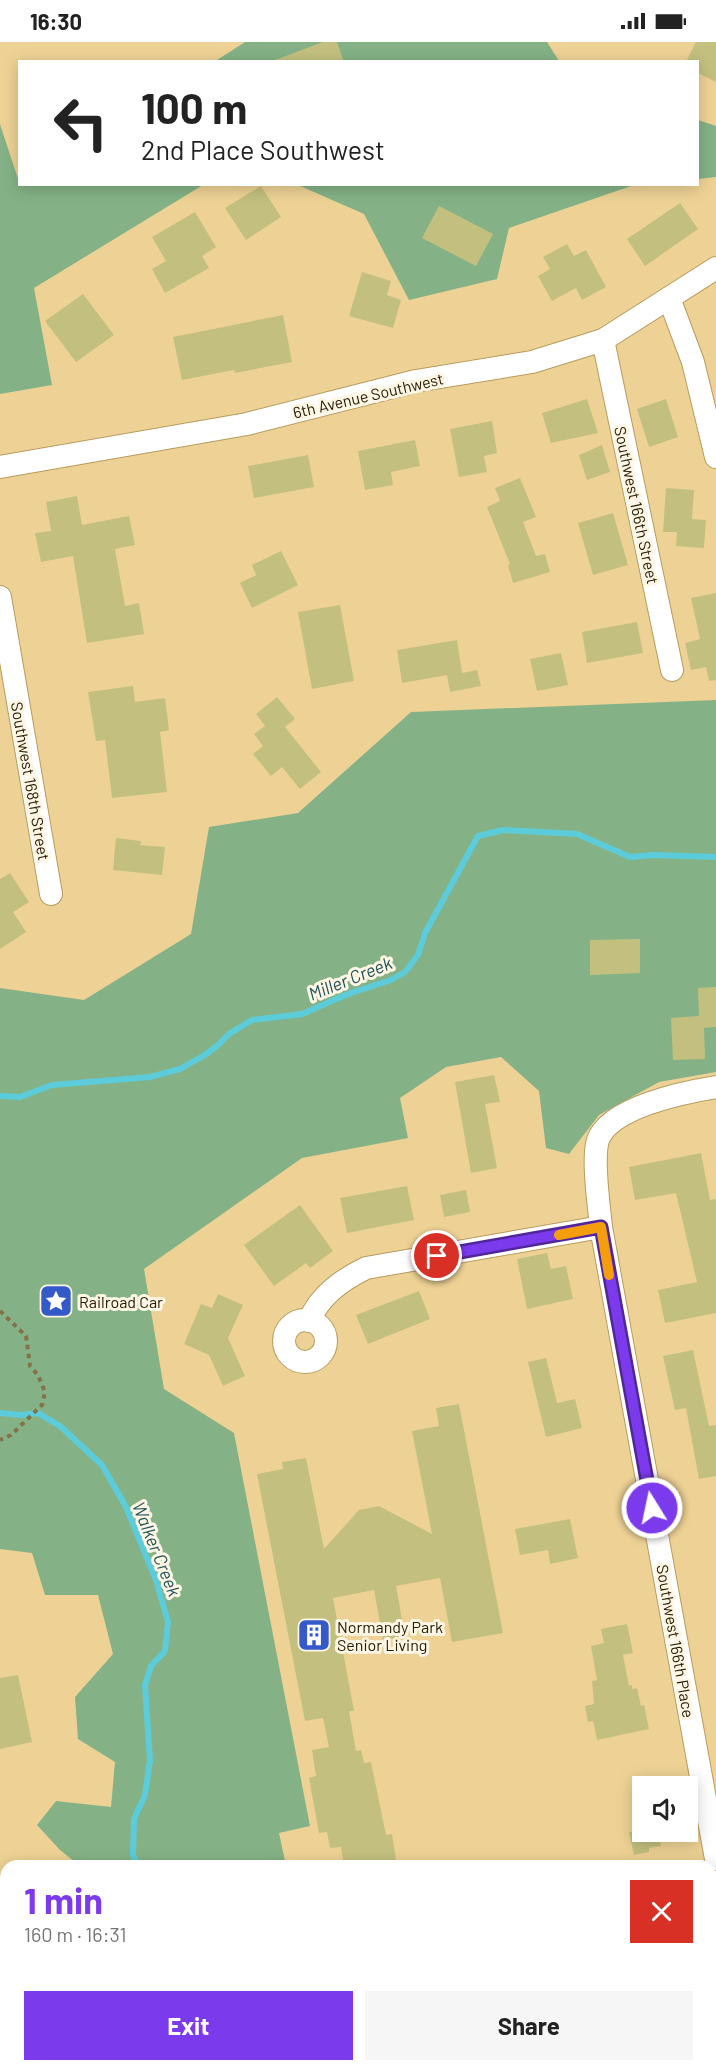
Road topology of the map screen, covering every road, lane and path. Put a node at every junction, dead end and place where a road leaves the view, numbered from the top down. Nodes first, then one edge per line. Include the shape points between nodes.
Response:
1 (716, 268) edge
2 (669, 298) junction
3 (603, 340) junction
4 (716, 457) edge
5 (0, 467) edge
6 (0, 597) edge
7 (672, 670) dead end
8 (51, 894) dead end
9 (716, 1088) edge
10 (601, 1227) junction
11 (0, 1311) edge
12 (309, 1321) dead end
13 (0, 1440) edge
14 (716, 1859) edge

1 - 2 street, 6th Avenue Southwest
2 - 3 street, 6th Avenue Southwest
2 - 4 street via 693,362
3 - 5 street, 6th Avenue Southwest via 532,362 416,381 247,424
3 - 7 street, Southwest 166th Street
6 - 8 street, Southwest 168th Street
9 - 10 street, Southwest 166th Place via 683,1093 636,1109 608,1125 598,1139 596,1154
10 - 12 street via 366,1268 328,1292
10 - 14 street, Southwest 166th Place
11 - 13 path via 26,1336 30,1366 45,1392 42,1405

